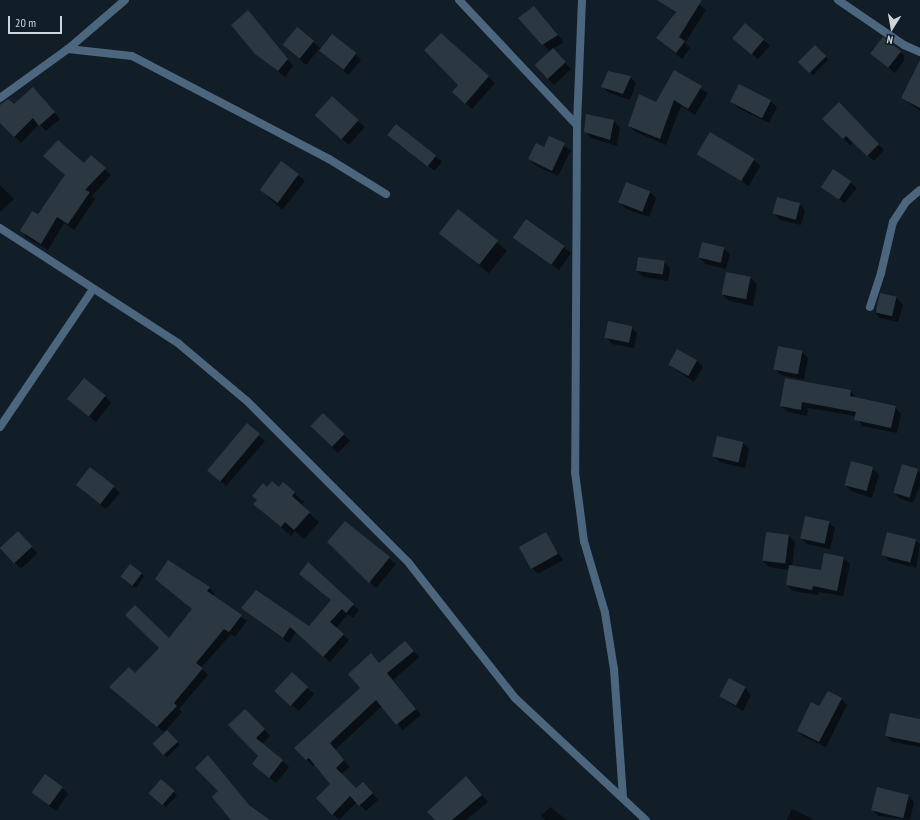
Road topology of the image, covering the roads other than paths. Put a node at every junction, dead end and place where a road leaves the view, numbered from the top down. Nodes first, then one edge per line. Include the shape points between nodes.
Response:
1 (125, 0) edge
2 (459, 0) edge
3 (582, 0) edge
4 (838, 0) edge
5 (68, 49) junction
6 (920, 52) edge
7 (0, 98) edge
8 (577, 125) junction
9 (920, 190) edge
10 (386, 194) dead end
11 (0, 228) edge
12 (93, 289) junction
13 (870, 307) dead end
14 (0, 427) edge
15 (623, 797) junction
16 (646, 820) edge

1 - 5 street
2 - 8 street
3 - 8 street
4 - 6 street via 904,45
5 - 7 street
5 - 10 street via 132,56 329,159
8 - 15 street via 575,472 584,541 605,613 614,669
9 - 13 street via 906,202 893,222
11 - 12 street
12 - 14 street
12 - 15 street via 179,344 248,401 408,562 515,698
15 - 16 street

